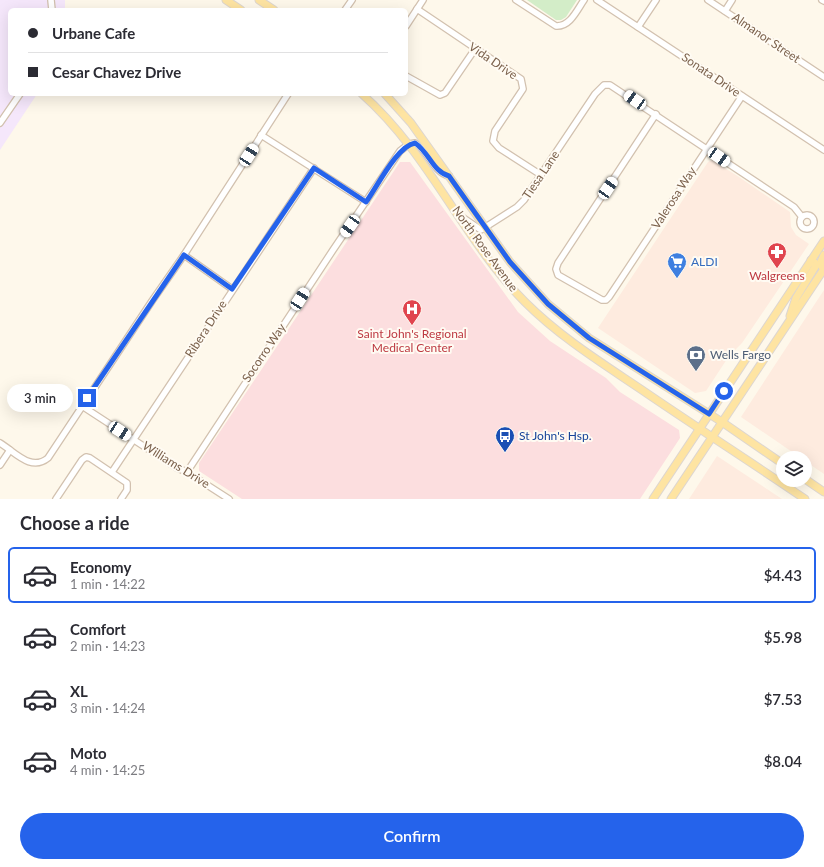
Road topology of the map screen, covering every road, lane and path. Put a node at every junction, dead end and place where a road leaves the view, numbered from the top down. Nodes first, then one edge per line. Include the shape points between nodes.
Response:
1 (226, 0) edge
2 (259, 0) edge
3 (423, 0) edge
4 (516, 0) edge
5 (584, 0) edge
6 (597, 0) edge
7 (656, 0) edge
8 (708, 0) edge
9 (732, 0) edge
10 (238, 8) edge
11 (271, 8) edge
12 (418, 9) junction
13 (725, 11) junction
14 (408, 23) edge
15 (638, 27) junction
16 (475, 48) junction
17 (408, 77) edge
18 (824, 77) edge
19 (19, 96) edge
20 (287, 96) edge
21 (364, 96) edge
22 (387, 96) edge
23 (742, 96) junction
24 (656, 114) junction
25 (0, 123) edge
26 (261, 135) junction
27 (409, 144) junction
28 (707, 148) junction
29 (824, 150) edge
30 (314, 168) junction
31 (541, 175) junction
32 (449, 176) junction
33 (366, 202) junction
34 (460, 215) junction
35 (802, 217) dead end
36 (487, 228) junction
37 (824, 241) edge
38 (184, 255) junction
39 (824, 255) edge
40 (811, 260) junction
41 (824, 269) edge
42 (232, 289) junction
43 (789, 322) junction
44 (82, 406) junction
45 (709, 414) junction
46 (722, 422) junction
47 (700, 428) junction
48 (712, 437) junction
49 (133, 439) junction
50 (0, 443) edge
51 (10, 450) junction
52 (776, 459) edge
53 (0, 465) edge
54 (112, 472) junction
55 (187, 472) junction
56 (812, 484) edge
57 (824, 492) edge
58 (56, 499) edge
59 (121, 499) edge
60 (229, 499) edge
61 (653, 499) edge
62 (671, 499) edge
63 (804, 499) edge

1 - 10 main road
2 - 11 main road
3 - 12 street
4 - 5 street via 556,26 562,27 569,22
6 - 15 street, Sonata Drive
7 - 15 street
8 - 13 street, Almanor Street
9 - 13 street
12 - 14 street
12 - 16 street, Vida Drive
13 - 18 street, Almanor Street
15 - 23 street, Sonata Drive
16 - 17 street via 445,93 440,95
16 - 31 street, Vida Drive via 521,79 523,84 523,89 495,131 493,141 499,148
19 - 25 street
20 - 26 street
21 - 27 main road, North Rose Avenue
22 - 32 main road, North Rose Avenue
23 - 28 street, Valerosa Way
23 - 29 street, Sonata Drive
24 - 28 street
24 - 28 street, Valerosa Way via 559,261 556,269 558,275 592,296 606,300
24 - 31 street, Tiesa Lane via 614,86 604,85 595,94
26 - 30 street
26 - 38 street
27 - 32 street via 418,145 441,174
27 - 33 street, Socorro Way via 400,151
27 - 34 main road, North Rose Avenue
28 - 35 street via 794,207
30 - 33 street
30 - 42 street, Ribera Drive
31 - 36 street, Tiesa Lane via 528,196 517,207
32 - 36 main road, North Rose Avenue
33 - 55 street, Socorro Way
34 - 36 street via 478,230
34 - 47 main road, North Rose Avenue via 509,284 539,315 581,349
36 - 45 main road, North Rose Avenue via 510,262 562,317 596,343
37 - 40 main road
38 - 42 street
38 - 44 street
39 - 41 main road via 820,264
40 - 43 main road via 815,267 796,298
40 - 45 main road
41 - 43 main road
42 - 49 street, Ribera Drive
43 - 46 main road
44 - 49 street, Williams Drive
44 - 51 street via 48,458 39,464 28,462
45 - 46 main road, North Rose Avenue
45 - 47 main road
46 - 48 main road
46 - 52 main road, North Rose Avenue
47 - 48 main road, North Rose Avenue
47 - 61 main road
48 - 62 main road
48 - 63 main road, North Rose Avenue
49 - 54 street, Ribera Drive
49 - 55 street, Williams Drive
50 - 51 street
51 - 53 street
54 - 58 street via 86,457
54 - 59 street via 127,483 127,490
55 - 60 street, Williams Drive
56 - 57 main road

